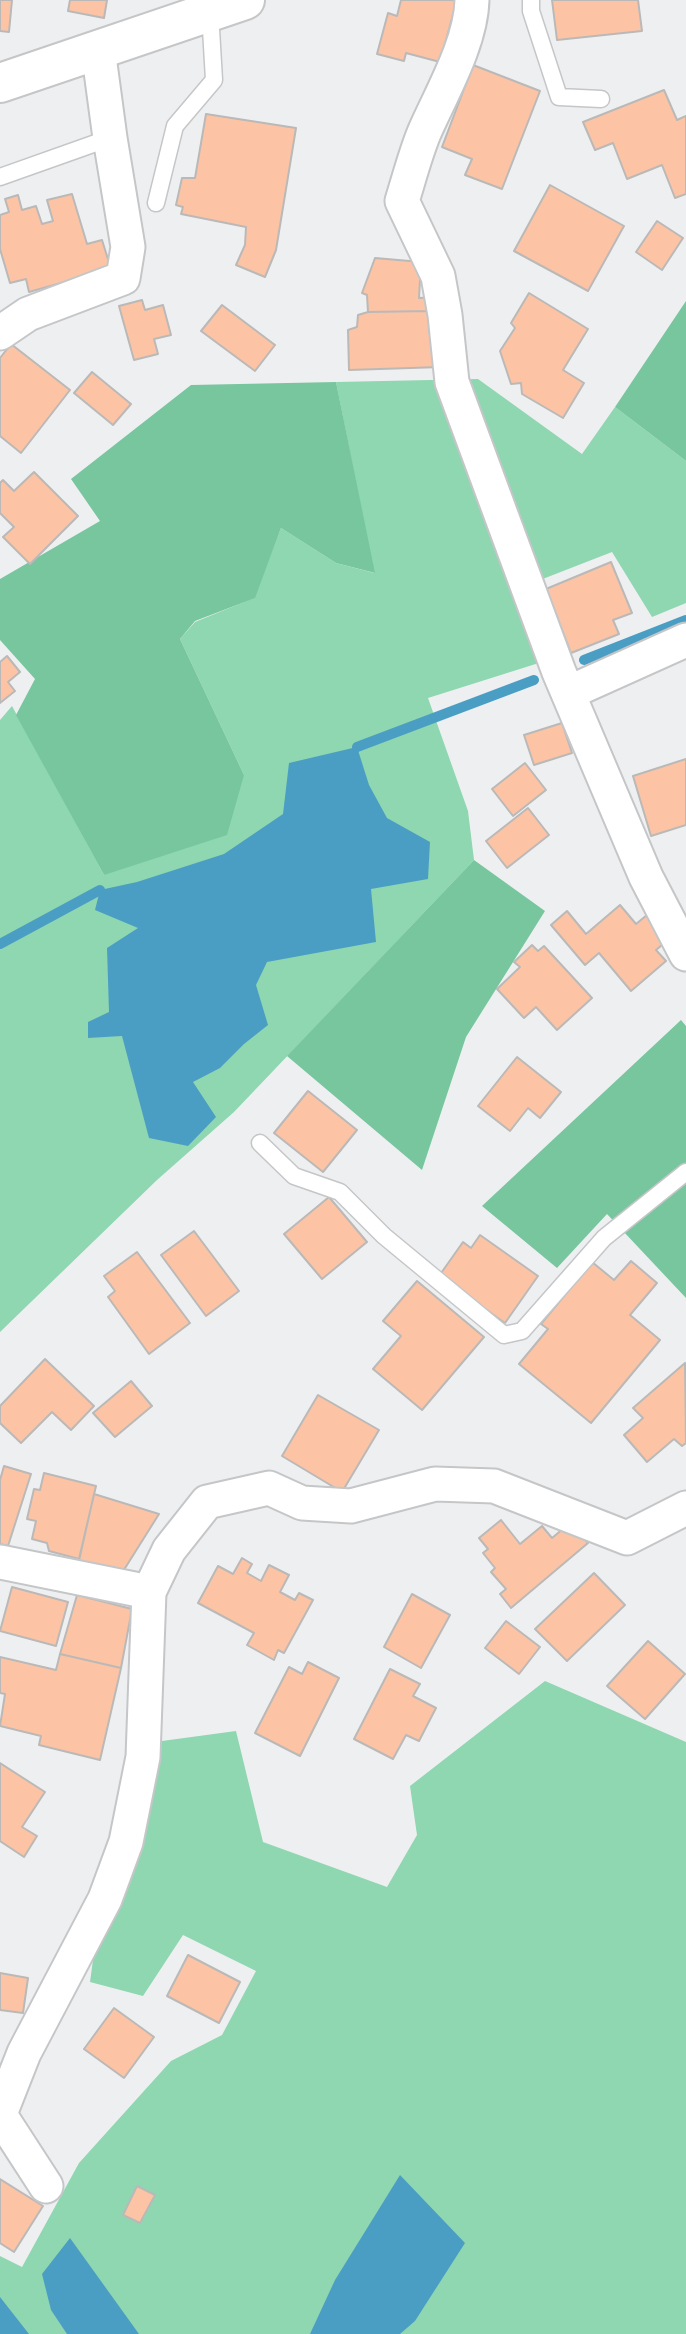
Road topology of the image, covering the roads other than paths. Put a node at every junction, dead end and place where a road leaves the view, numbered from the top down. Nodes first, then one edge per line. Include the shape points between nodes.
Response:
1 (246, 0) edge
2 (472, 0) edge
3 (531, 0) edge
4 (210, 12) junction
5 (98, 49) junction
6 (0, 83) edge
7 (601, 99) dead end
8 (110, 138) junction
9 (0, 177) edge
10 (156, 203) dead end
11 (0, 333) edge
12 (686, 640) edge
13 (568, 693) junction
14 (686, 954) edge
15 (260, 1143) dead end
16 (686, 1171) edge
17 (686, 1508) edge
18 (0, 1562) edge
19 (149, 1592) junction
20 (0, 2115) edge
21 (46, 2186) dead end

1 - 4 main road
2 - 13 street via 461,48 423,136 402,201 438,276 452,382
3 - 7 lane via 559,97
4 - 5 main road
4 - 10 lane via 214,80 175,126
5 - 6 main road
5 - 8 street
8 - 9 lane
8 - 11 street via 128,247 123,278 27,314
12 - 13 street
13 - 14 street via 646,877
15 - 16 lane via 293,1176 340,1192 384,1236 504,1335 522,1331 604,1238
17 - 19 street via 627,1538 494,1486 435,1484 351,1506 302,1503 269,1488 207,1502 169,1550
18 - 19 street
19 - 20 street via 143,1757 127,1842 105,1899 24,2053
20 - 21 street

